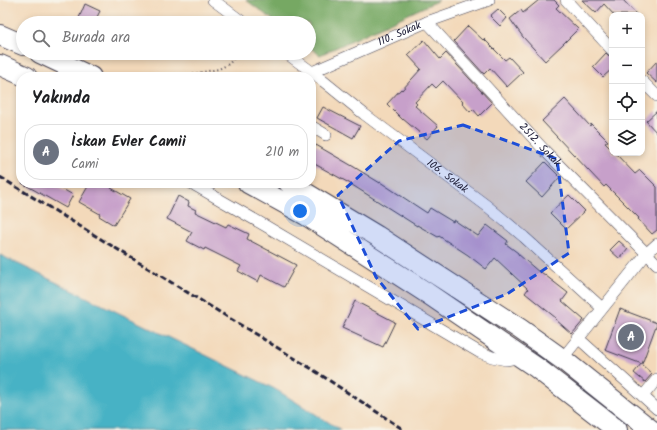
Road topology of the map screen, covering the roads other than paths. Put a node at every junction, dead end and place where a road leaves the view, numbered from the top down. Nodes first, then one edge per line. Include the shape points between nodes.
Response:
1 (213, 0) edge
2 (489, 0) edge
3 (566, 0) edge
4 (235, 16) edge
5 (427, 22) junction
6 (0, 35) edge
7 (16, 42) edge
8 (610, 48) edge
9 (55, 60) edge
10 (294, 60) edge
11 (0, 66) edge
12 (80, 72) edge
13 (308, 72) edge
14 (314, 72) edge
15 (16, 73) edge
16 (316, 78) edge
17 (645, 84) edge
18 (657, 96) edge
19 (316, 129) edge
20 (326, 134) dead end
21 (200, 188) edge
22 (257, 188) edge
23 (297, 188) edge
24 (657, 244) edge
25 (647, 253) junction
26 (657, 264) edge
27 (602, 308) junction
28 (578, 338) junction
29 (521, 357) junction
30 (562, 359) junction
31 (657, 379) edge
32 (643, 396) junction
33 (657, 409) edge
34 (617, 430) edge
35 (651, 430) edge

1 - 4 street
2 - 5 street, 110. Sokak
3 - 8 street
5 - 14 street, 110. Sokak
5 - 25 street, 2512. Sokak via 546,152
6 - 7 highway
9 - 12 highway
10 - 13 street, 106. Sokak
11 - 15 highway
16 - 27 street, 106. Sokak via 487,206
17 - 18 street
19 - 20 street
21 - 29 street via 479,352 506,360
22 - 29 highway via 306,215
23 - 30 highway via 440,276
24 - 25 street
25 - 26 street, 2512. Sokak
25 - 27 street
27 - 28 street
28 - 30 street
28 - 32 street
29 - 34 highway
30 - 35 highway
31 - 32 street
32 - 33 street

